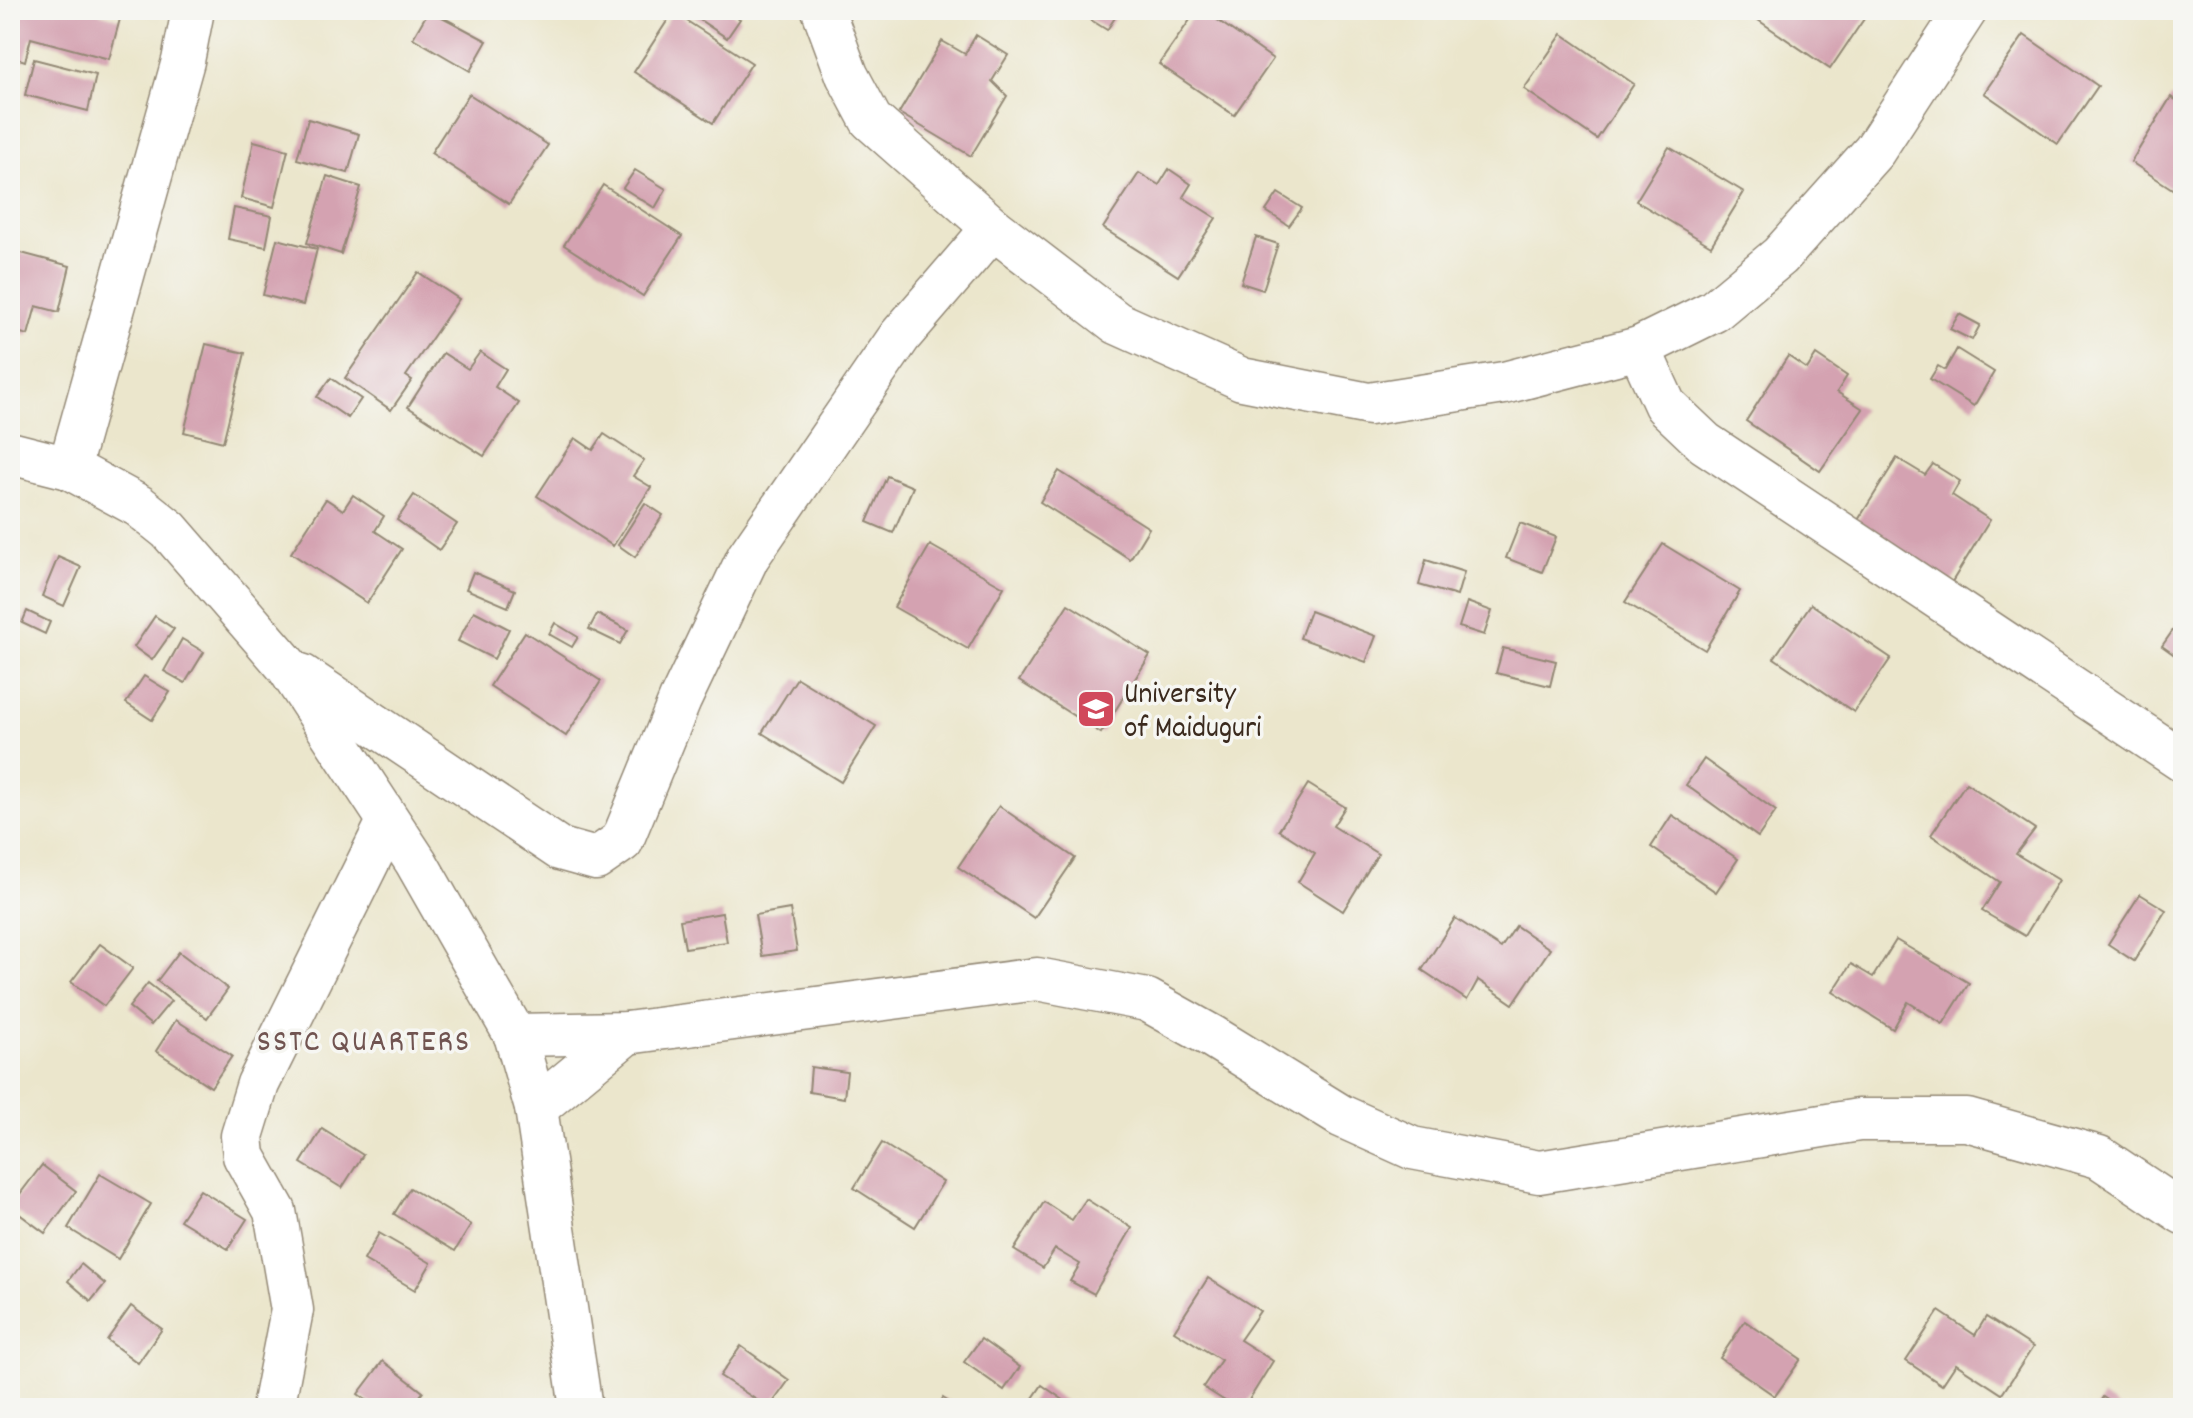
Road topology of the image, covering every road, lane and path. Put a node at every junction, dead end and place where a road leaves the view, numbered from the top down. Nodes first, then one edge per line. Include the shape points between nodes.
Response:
1 (193, 10) edge
2 (823, 10) edge
3 (1966, 10) edge
4 (993, 228) junction
5 (1639, 348) junction
6 (10, 453) edge
7 (69, 468) junction
8 (287, 666) junction
9 (2183, 761) edge
10 (388, 822) junction
11 (627, 1033) junction
12 (515, 1035) junction
13 (536, 1108) junction
14 (2183, 1213) edge
15 (273, 1408) edge
16 (581, 1408) edge

1 - 7 street
2 - 4 street via 871,120
3 - 5 street via 1874,151 1780,256 1714,311
4 - 5 street via 1117,323 1242,379 1369,404 1504,383
4 - 8 street via 900,336 748,557 680,700 622,841 596,859 560,849
5 - 9 street via 1665,405 1705,443
6 - 7 street
7 - 8 street via 139,506 169,530
8 - 10 street
10 - 12 street
10 - 15 street via 258,1084 242,1136 244,1156 275,1211 292,1310
11 - 12 street
11 - 13 street
11 - 14 street via 1037,979 1147,1000 1341,1116 1412,1148 1539,1172 1859,1120 1967,1120 2099,1157
12 - 13 street
13 - 16 street

